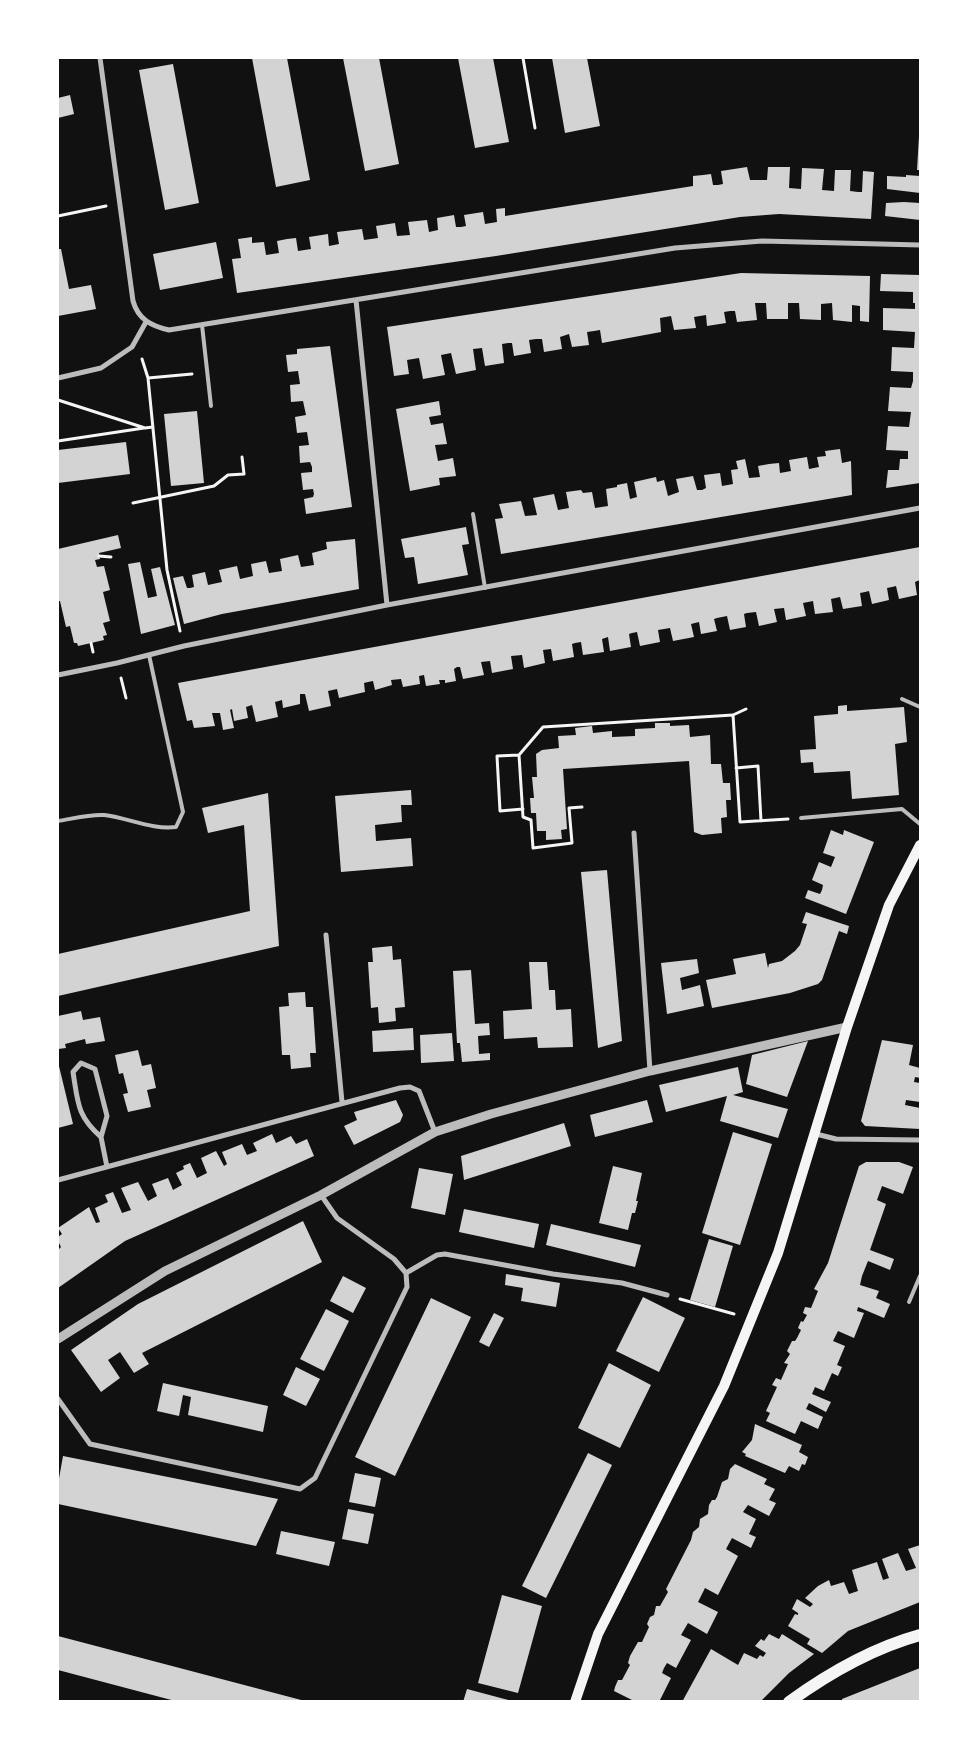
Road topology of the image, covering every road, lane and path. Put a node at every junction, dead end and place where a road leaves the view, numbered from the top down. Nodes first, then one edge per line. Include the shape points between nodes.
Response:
1 (100, 58) edge
2 (523, 58) edge
3 (535, 128) dead end
4 (119, 203) junction
5 (58, 216) edge
6 (920, 245) edge
7 (356, 300) junction
8 (146, 322) junction
9 (202, 325) junction
10 (132, 347) junction
11 (208, 372) junction
12 (58, 378) edge
13 (148, 378) junction
14 (58, 400) edge
15 (212, 406) dead end
16 (145, 428) junction
17 (153, 428) junction
18 (58, 441) edge
19 (242, 457) dead end
20 (160, 497) junction
21 (133, 503) dead end
22 (920, 508) edge
23 (473, 514) dead end
24 (99, 556) dead end
25 (111, 557) dead end
26 (485, 588) junction
27 (387, 605) junction
28 (91, 643) dead end
29 (184, 646) junction
30 (92, 649) dead end
31 (149, 655) junction
32 (117, 663) junction
33 (58, 675) edge
34 (126, 698) dead end
35 (902, 699) dead end
36 (920, 707) edge
37 (746, 709) dead end
38 (733, 715) junction
39 (520, 755) junction
40 (736, 768) junction
41 (582, 807) dead end
42 (523, 809) junction
43 (801, 818) joint
44 (58, 821) edge
45 (761, 821) junction
46 (920, 824) edge
47 (634, 833) dead end
48 (919, 847) edge
49 (326, 935) dead end
50 (848, 1027) junction
51 (650, 1071) junction
52 (342, 1102) junction
53 (435, 1132) junction
54 (816, 1134) junction
55 (101, 1137) junction
56 (920, 1140) edge
57 (107, 1167) junction
58 (58, 1180) edge
59 (321, 1195) junction
60 (406, 1273) junction
61 (920, 1276) edge
62 (667, 1295) joint
63 (909, 1302) dead end
64 (750, 1319) junction
65 (58, 1339) edge
66 (58, 1399) edge
67 (920, 1635) edge
68 (789, 1701) edge
69 (575, 1702) edge

1 - 4 street
2 - 3 path
4 - 5 path
4 - 8 street via 133,301 136,312
6 - 7 street via 762,241 675,248
7 - 9 street
7 - 27 street
8 - 9 street via 168,330
8 - 10 street
9 - 11 lane
10 - 12 street via 101,368
10 - 13 path via 144,361
11 - 13 path
11 - 15 lane
13 - 17 path
14 - 16 path
16 - 17 path
16 - 18 path
17 - 20 path
19 - 20 path via 244,474 228,475 214,486
20 - 21 path
20 - 29 path via 167,570
22 - 26 street
23 - 26 lane
24 - 25 path
26 - 27 street
27 - 29 street
28 - 30 path
29 - 31 street
31 - 32 street
31 - 44 lane via 183,812 181,821 176,827 162,829 102,815
32 - 33 street
32 - 34 path
35 - 36 lane
37 - 38 path
38 - 39 path via 544,727
38 - 40 path
39 - 42 path
39 - 42 path via 496,756 500,810
40 - 45 path via 740,822
40 - 45 path via 758,766
41 - 42 path via 570,808 572,843 533,848 531,820 523,817
43 - 45 path
43 - 46 lane via 902,809
47 - 51 street
48 - 50 main road via 889,906
49 - 52 street
50 - 51 street
50 - 54 main road
51 - 53 street
52 - 53 street via 410,1086 419,1091
52 - 57 street
53 - 59 street
54 - 56 street via 836,1139
54 - 64 main road via 778,1253
55 - 55 street via 86,1124 78,1104 73,1072 80,1063 95,1069 107,1116
55 - 57 street
57 - 58 street
59 - 60 street via 337,1218 394,1259
59 - 65 street via 165,1271
60 - 62 street via 437,1255 445,1254 622,1283
60 - 66 street via 407,1287 314,1478 300,1490 90,1444
61 - 63 lane
62 - 64 path
64 - 69 main road via 724,1386 598,1634
67 - 68 main road via 896,1641 847,1665

